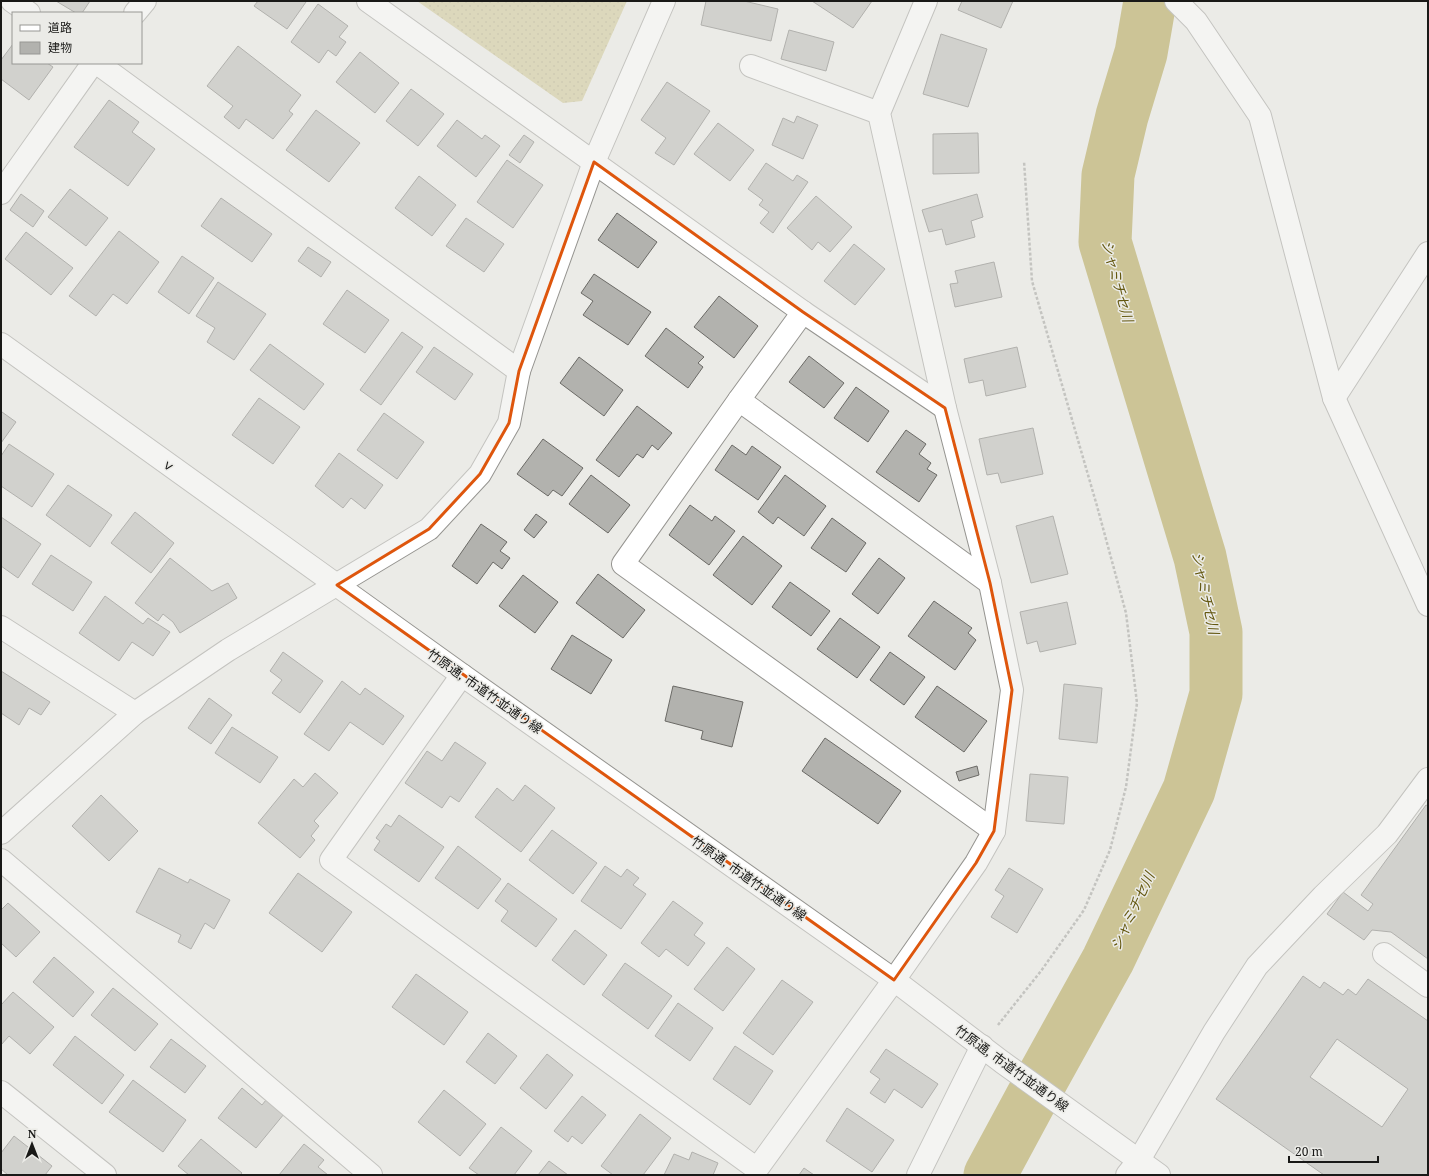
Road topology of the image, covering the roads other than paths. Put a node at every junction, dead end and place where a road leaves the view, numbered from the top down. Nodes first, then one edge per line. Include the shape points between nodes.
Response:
1 (12, 1) edge
2 (145, 1) edge
3 (368, 1) edge
4 (664, 1) edge
5 (926, 1) edge
6 (1176, 1) edge
7 (28, 12) edge
8 (136, 12) edge
9 (92, 64) edge
10 (99, 64) edge
11 (751, 66) dead end
12 (879, 113) junction
13 (594, 162) junction
14 (1, 192) edge
15 (1428, 253) edge
16 (803, 312) junction
17 (1, 344) edge
18 (519, 371) junction
19 (1334, 398) junction
20 (739, 400) junction
21 (945, 408) junction
22 (990, 583) junction
23 (337, 584) junction
24 (1428, 605) edge
25 (1, 627) edge
26 (462, 675) junction
27 (135, 713) junction
28 (1428, 779) edge
29 (994, 831) junction
30 (1, 833) edge
31 (1, 860) edge
32 (1384, 954) dead end
33 (894, 980) junction
34 (1428, 986) edge
35 (982, 1046) junction
36 (1, 1092) edge
37 (1133, 1168) edge
38 (755, 1172) edge
39 (105, 1175) edge
40 (371, 1175) edge
41 (918, 1175) edge
42 (1159, 1175) edge

1 - 7 street
2 - 8 street
3 - 13 street
4 - 13 street
5 - 12 street
6 - 19 street via 1196,21 1260,116
9 - 14 street
10 - 18 street
11 - 12 street
12 - 21 street
13 - 16 street
13 - 18 street
15 - 19 street
16 - 20 street
16 - 21 street
17 - 23 street, ｖ
18 - 23 street via 509,423 480,474 429,529
19 - 24 street
20 - 22 street
20 - 29 street via 623,564
21 - 22 street
22 - 29 street via 1012,690
23 - 26 street, 竹原通, 市道竹並通り線
23 - 27 street via 228,650
25 - 27 street
26 - 33 street, 竹原通, 市道竹並通り線
26 - 38 street via 331,860
27 - 30 street
28 - 37 street via 1387,834 1256,966
29 - 33 street via 976,863
31 - 40 street
32 - 34 street
33 - 35 street, 竹原通, 市道竹並通り線
33 - 38 street
35 - 37 street, 竹原通, 市道竹並通り線 via 1092,1126
35 - 41 street
36 - 39 street
37 - 42 street, 竹原通, 市道竹並通り線

